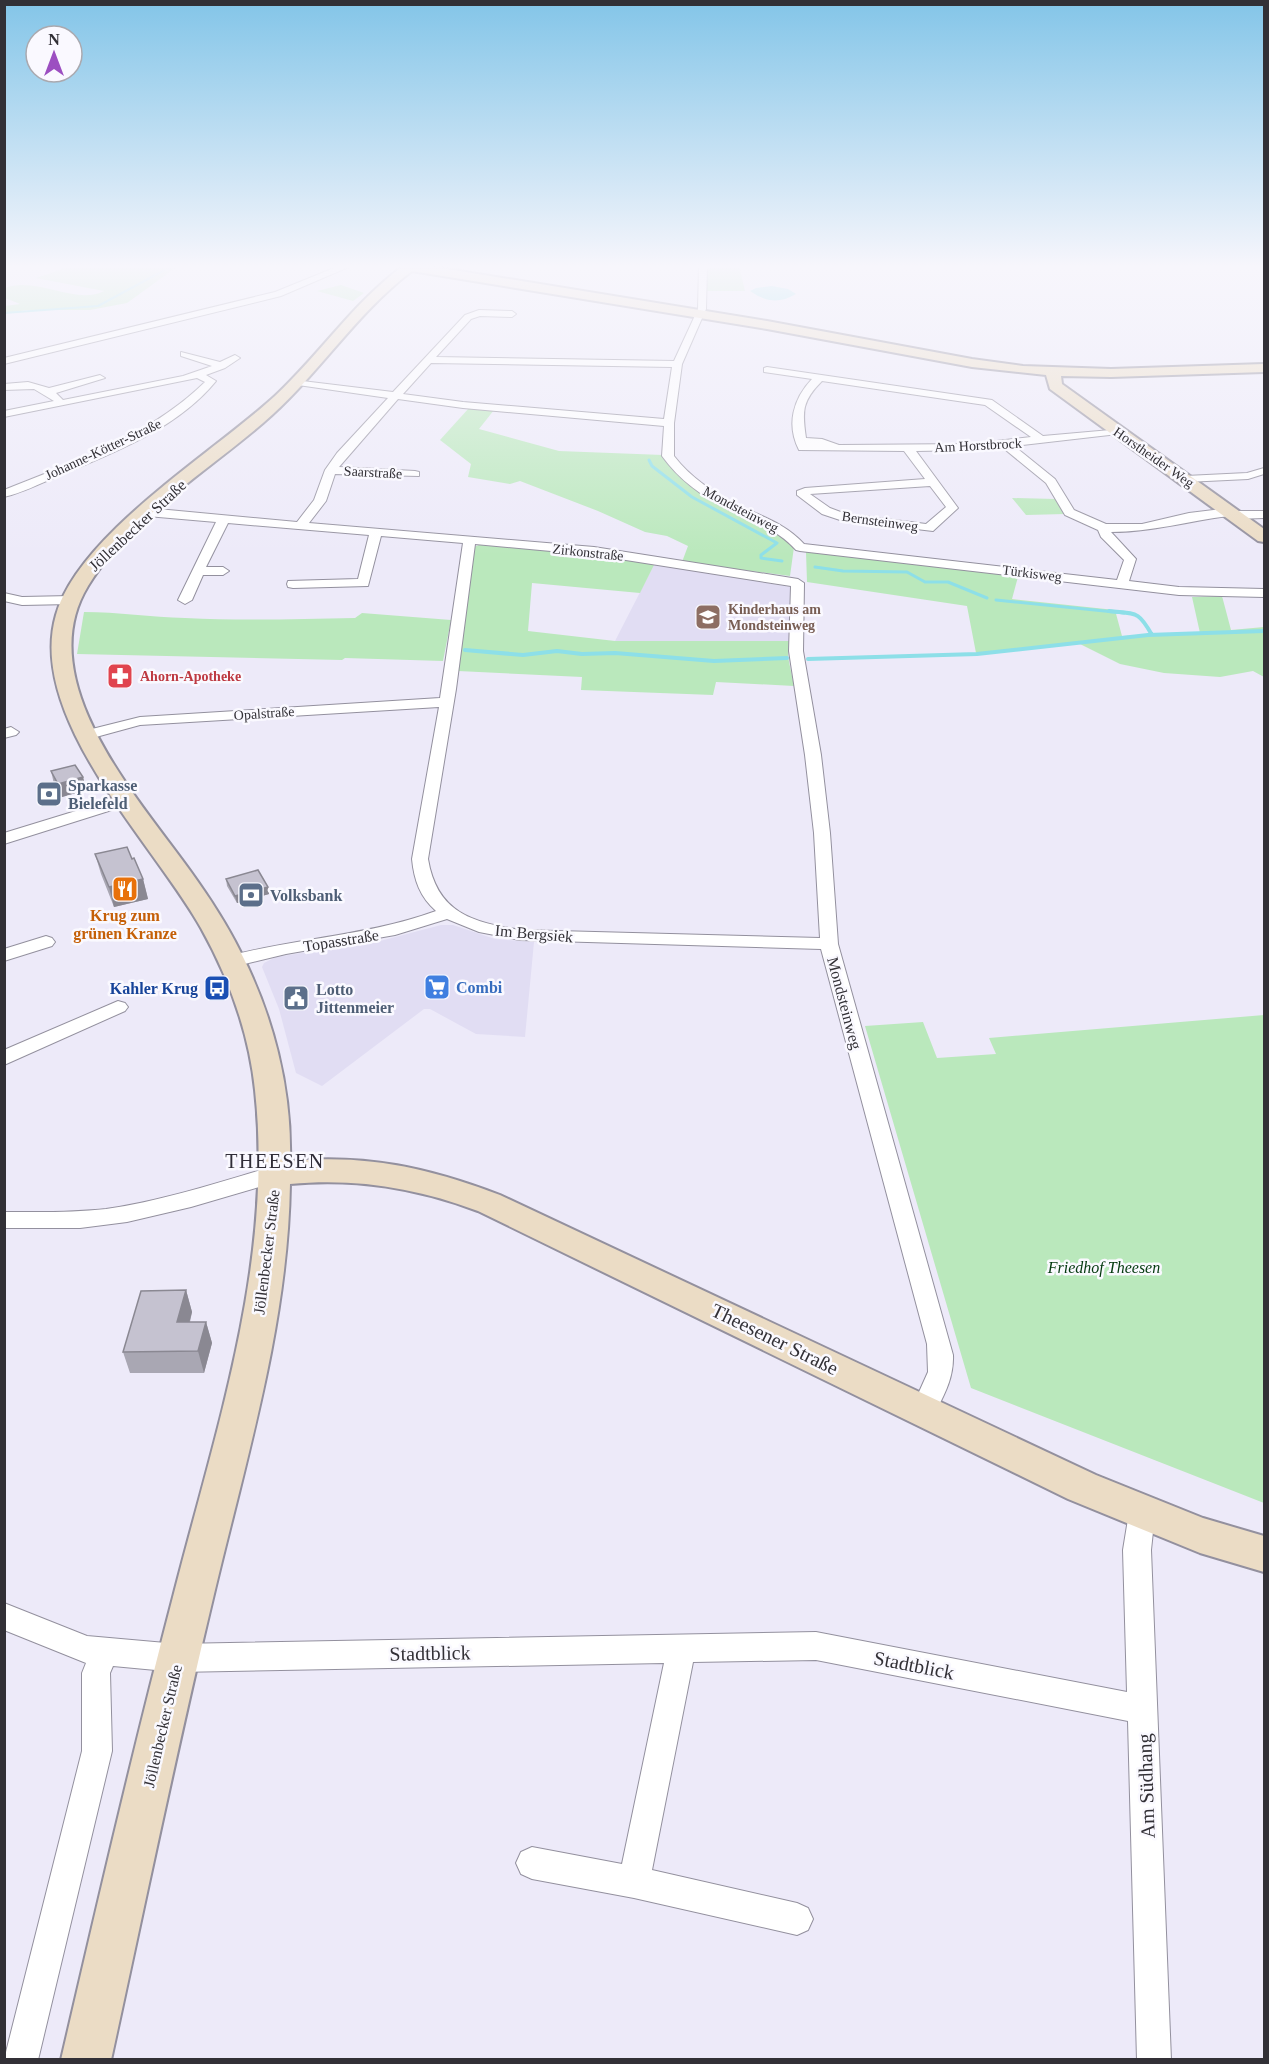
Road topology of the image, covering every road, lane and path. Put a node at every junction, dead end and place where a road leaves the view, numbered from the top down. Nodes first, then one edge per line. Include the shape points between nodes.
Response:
1 (210, 362) edge
2 (228, 362) edge
3 (315, 362) edge
4 (428, 362) edge
5 (573, 362) edge
6 (968, 362) edge
7 (677, 364) joint
8 (222, 366) junction
9 (1264, 368) edge
10 (767, 370) dead end
11 (1053, 373) junction
12 (199, 375) junction
13 (100, 378) dead end
14 (819, 378) junction
15 (298, 382) junction
16 (4, 387) edge
17 (47, 392) junction
18 (397, 395) junction
19 (61, 404) junction
20 (4, 414) edge
21 (669, 423) junction
22 (1118, 431) junction
23 (1042, 440) junction
24 (1005, 444) junction
25 (908, 448) junction
26 (331, 470) junction
27 (1264, 471) edge
28 (415, 474) dead end
29 (1186, 479) junction
30 (4, 480) edge
31 (933, 482) junction
32 (23, 486) junction
33 (4, 494) edge
34 (147, 512) junction
35 (1232, 514) junction
36 (1264, 514) edge
37 (223, 520) junction
38 (301, 525) junction
39 (1104, 528) junction
40 (376, 532) junction
41 (1264, 537) edge
42 (469, 541) junction
43 (800, 547) joint
44 (198, 571) junction
45 (223, 571) dead end
46 (798, 583) joint
47 (1122, 583) junction
48 (293, 584) dead end
49 (1264, 593) edge
50 (4, 597) edge
51 (70, 600) junction
52 (185, 600) dead end
53 (446, 702) junction
54 (85, 735) junction
55 (128, 800) junction
56 (4, 838) edge
57 (448, 913) junction
58 (46, 942) dead end
59 (829, 944) junction
60 (4, 955) edge
61 (232, 961) junction
62 (118, 1007) dead end
63 (4, 1058) edge
64 (275, 1174) junction
65 (4, 1220) edge
66 (924, 1410) junction
67 (1142, 1513) junction
68 (1264, 1554) edge
69 (4, 1616) edge
70 (682, 1647) junction
71 (104, 1653) junction
72 (177, 1658) junction
73 (1144, 1710) junction
74 (532, 1863) dead end
75 (634, 1882) junction
76 (797, 1919) dead end
77 (21, 2060) edge
78 (86, 2060) edge
79 (1154, 2060) edge

1 - 8 street
2 - 8 street
3 - 15 main road, Jöllenbecker Straße
4 - 18 street, Saarstraße
5 - 7 street
6 - 11 main road
7 - 21 street, Mondsteinweg
8 - 12 street
9 - 11 main road
10 - 14 street
11 - 22 main road, Horstheider Weg via 1055,386
12 - 19 street
12 - 32 street, Johanne-Kötter-Straße via 211,381 165,420 80,463
13 - 17 street
14 - 23 street via 988,402
14 - 25 street, Am Horstbrock via 799,403 801,441 838,448
15 - 18 street
15 - 34 main road, Jöllenbecker Straße
16 - 17 street via 22,383
17 - 19 street
18 - 21 street
18 - 26 street, Saarstraße via 340,455
19 - 20 street
21 - 43 street, Mondsteinweg via 668,456 685,474 737,509 774,524
22 - 23 street, Am Horstbrock
22 - 29 main road, Horstheider Weg
23 - 24 street, Am Horstbrock
24 - 25 street, Am Horstbrock
24 - 39 street via 1051,481 1069,512
25 - 31 street, Bernsteinweg
26 - 28 street, Saarstraße
26 - 38 street, Saarstraße via 320,501
27 - 29 street via 1248,476
29 - 35 main road, Horstheider Weg
30 - 32 street
31 - 31 street, Bernsteinweg via 952,508 929,528 844,517 826,512 801,493
32 - 33 street, Johanne-Kötter-Straße
34 - 37 street, Zirkonstraße
34 - 51 main road, Jöllenbecker Straße via 89,569
35 - 36 street
35 - 39 street via 1190,517 1142,528
35 - 41 main road, Horstheider Weg
37 - 38 street, Zirkonstraße
37 - 44 street
38 - 40 street, Zirkonstraße
39 - 47 street via 1105,534 1130,559
40 - 42 street, Zirkonstraße
40 - 48 street via 363,583
42 - 46 street, Zirkonstraße via 594,551
42 - 53 street, Im Bergsiek
43 - 47 street, Türkisweg
44 - 45 street
44 - 52 street
46 - 59 street, Mondsteinweg via 796,651 822,833
47 - 49 street, Türkisweg via 1193,592
50 - 51 street via 22,601
51 - 54 main road, Jöllenbecker Straße via 63,622 63,666 70,701
53 - 54 street, Opalstraße via 140,721
53 - 57 street, Im Bergsiek via 420,860 424,886
54 - 55 main road, Jöllenbecker Straße
55 - 56 street
55 - 61 main road, Jöllenbecker Straße via 192,891
57 - 59 street, Im Bergsiek via 478,927 520,935
57 - 61 street, Topasstraße via 389,932
58 - 60 street
59 - 66 street, Mondsteinweg via 939,1344 942,1373
61 - 64 main road, Jöllenbecker Straße via 255,1015 263,1046 273,1112
62 - 63 street
64 - 65 street via 107,1217
64 - 66 main road, Theesener Straße via 322,1169 381,1172 426,1180 464,1193
64 - 72 main road, Jöllenbecker Straße via 265,1275 247,1373
66 - 67 main road, Theesener Straße
67 - 68 main road, Theesener Straße
67 - 73 street, Am Südhang via 1137,1550
69 - 71 street, Stadtblick via 87,1650
70 - 72 street, Stadtblick
70 - 73 street, Stadtblick via 816,1646
70 - 75 street
71 - 72 street, Stadtblick
71 - 77 street via 96,1673 98,1752
72 - 78 main road, Jöllenbecker Straße
73 - 79 street, Am Südhang
74 - 75 street
75 - 76 street

